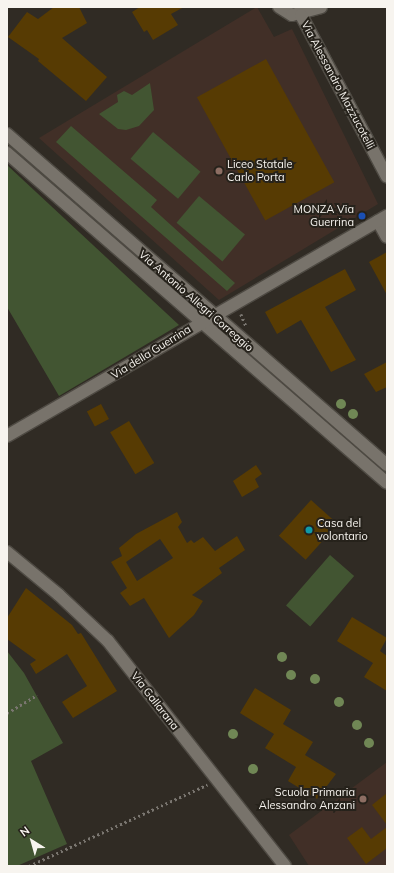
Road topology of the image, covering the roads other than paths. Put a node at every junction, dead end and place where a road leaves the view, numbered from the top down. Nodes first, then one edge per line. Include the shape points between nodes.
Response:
1 (279, 7) edge
2 (321, 7) edge
3 (301, 15) junction
4 (7, 134) edge
5 (7, 153) edge
6 (387, 177) edge
7 (383, 219) edge
8 (387, 237) edge
9 (207, 318) junction
10 (7, 436) edge
11 (387, 465) edge
12 (387, 483) edge
13 (7, 552) edge
14 (285, 866) edge

1 - 3 street, Via Alessandro Mazzucotelli via 285,14
2 - 3 street, Via Alessandro Mazzucotelli
3 - 6 street, Via Alessandro Mazzucotelli
4 - 9 street, Via Antonio Allegri Correggio
5 - 9 street, Via Antonio Allegri Correggio
7 - 8 street, Via della Guerrina
7 - 9 street, Via della Guerrina
9 - 10 street, Via della Guerrina
9 - 11 street, Via Antonio Allegri Correggio
9 - 12 street, Via Antonio Allegri Correggio
13 - 14 street, Via Gallarana via 59,595 108,641

